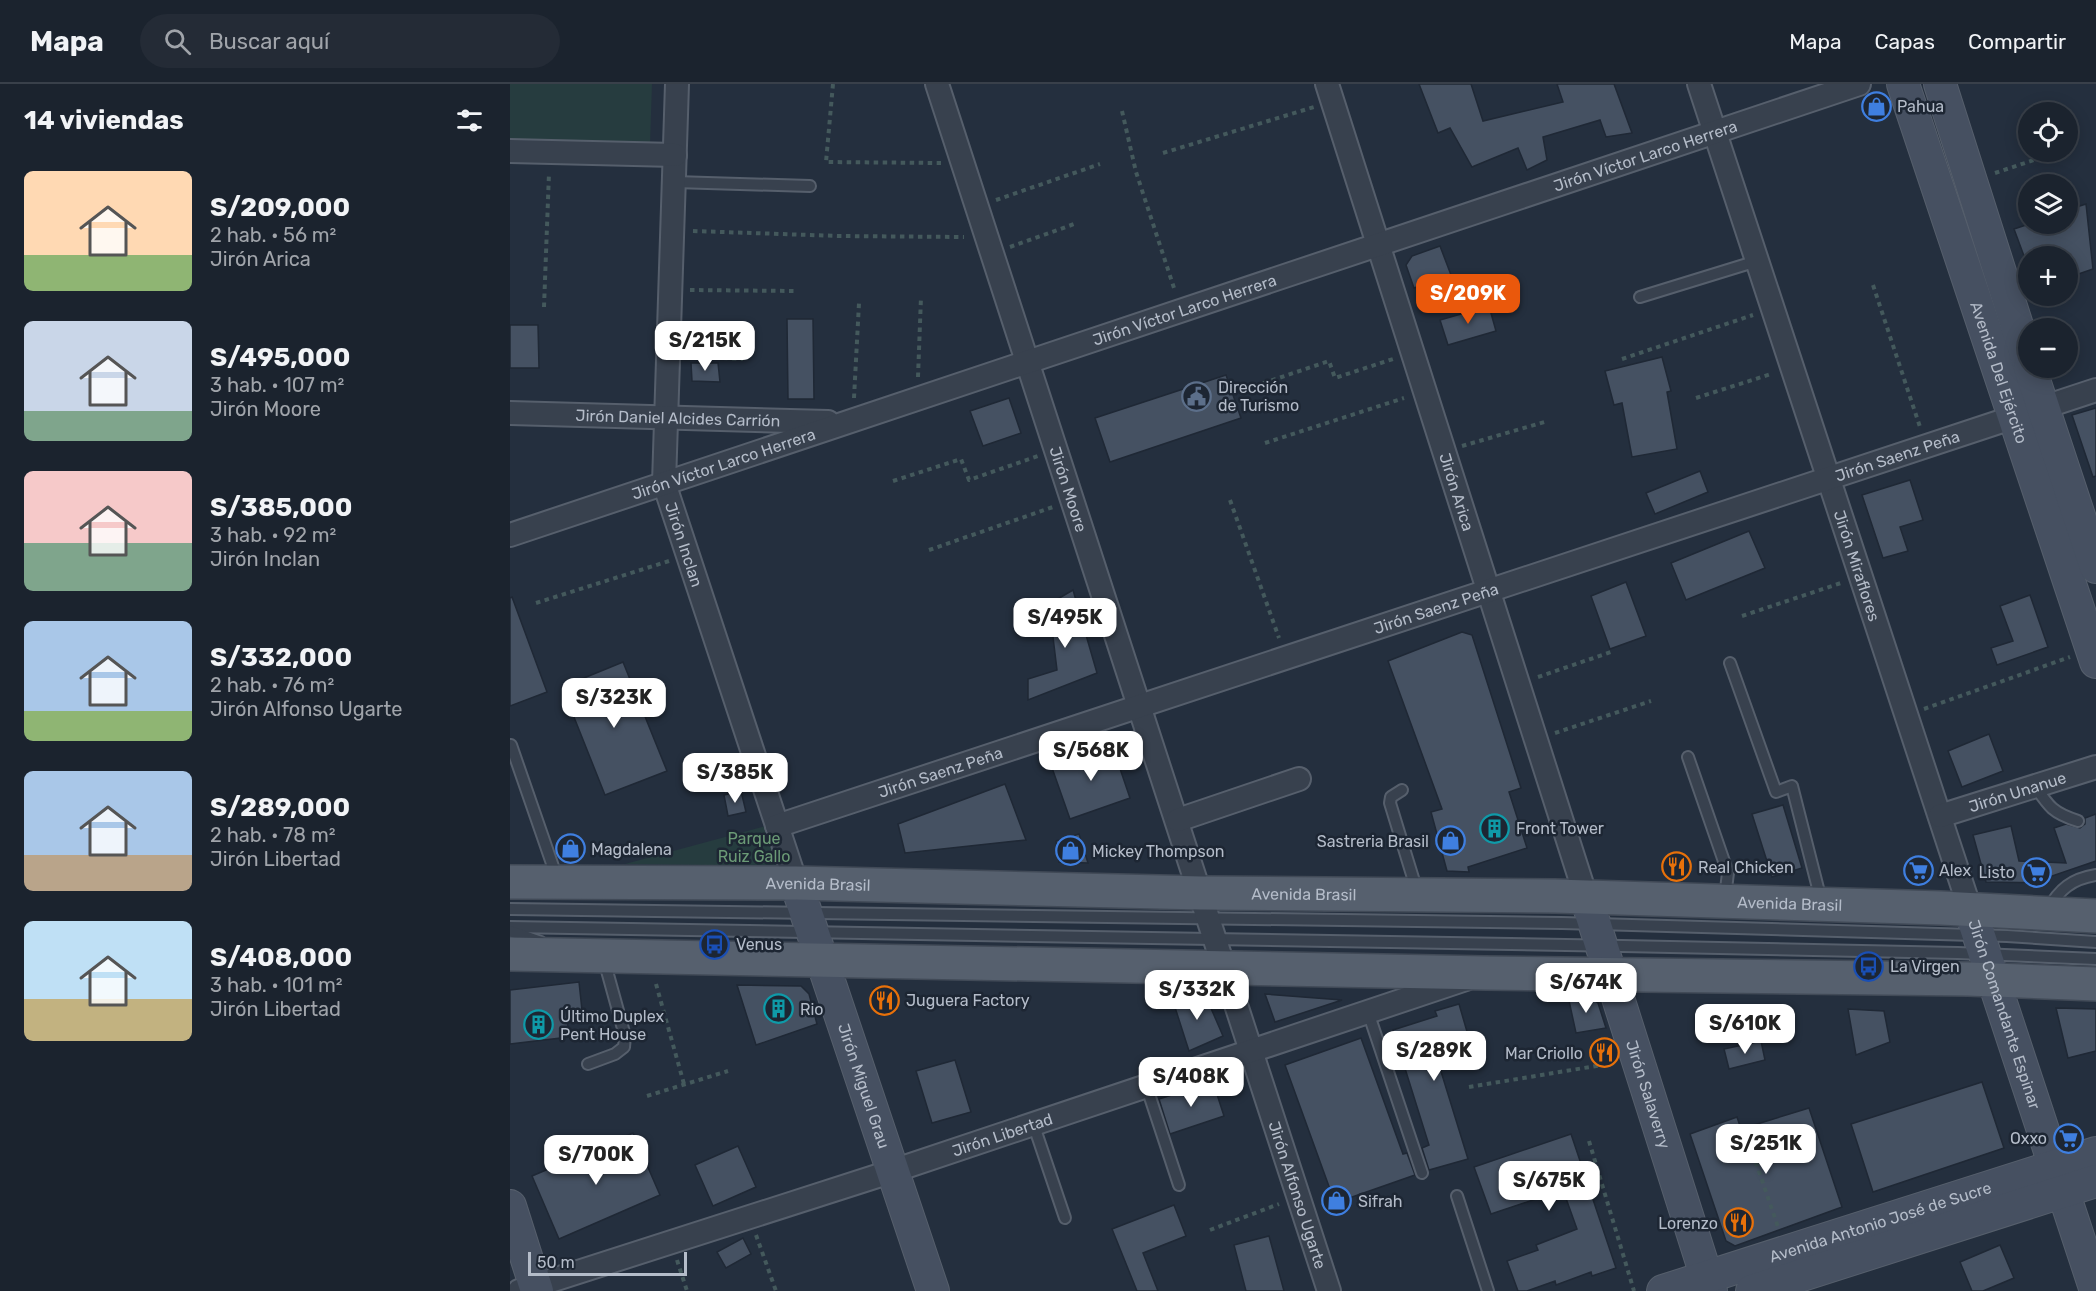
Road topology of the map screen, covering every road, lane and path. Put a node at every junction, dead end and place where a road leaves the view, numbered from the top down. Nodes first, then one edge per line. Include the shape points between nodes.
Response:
1 (677, 84) edge
2 (833, 84) edge
3 (938, 84) edge
4 (1699, 84) edge
5 (1859, 84) edge
6 (1903, 84) edge
7 (1940, 84) edge
8 (1330, 93) edge
9 (1122, 111) dead end
10 (1715, 132) junction
11 (510, 151) edge
12 (550, 152) junction
13 (1163, 153) dead end
14 (675, 155) junction
15 (2028, 162) edge
16 (963, 164) junction
17 (1100, 164) dead end
18 (1971, 181) junction
19 (675, 182) junction
20 (810, 186) dead end
21 (977, 207) junction
22 (1077, 223) dead end
23 (674, 230) junction
24 (1379, 244) junction
25 (989, 245) junction
26 (1757, 261) junction
27 (1873, 285) dead end
28 (672, 290) junction
29 (794, 291) dead end
30 (921, 297) dead end
31 (1640, 297) dead end
32 (858, 303) dead end
33 (544, 307) dead end
34 (1773, 308) junction
35 (1182, 310) junction
36 (2018, 329) edge
37 (1414, 352) junction
38 (669, 355) junction
39 (1622, 358) dead end
40 (743, 359) dead end
41 (1027, 362) junction
42 (1792, 367) junction
43 (2031, 378) edge
44 (1246, 389) dead end
45 (2096, 390) edge
46 (1426, 391) junction
47 (1696, 398) dead end
48 (917, 399) junction
49 (2029, 412) junction
50 (510, 413) edge
51 (667, 417) junction
52 (849, 421) junction
53 (1548, 421) dead end
54 (1265, 443) dead end
55 (1926, 447) junction
56 (1056, 450) junction
57 (1445, 451) junction
58 (1829, 479) junction
59 (893, 481) dead end
60 (664, 483) junction
61 (1230, 500) dead end
62 (1073, 501) junction
63 (510, 534) edge
64 (929, 550) dead end
65 (688, 555) junction
66 (2096, 567) edge
67 (1861, 577) junction
68 (1489, 591) junction
69 (536, 603) dead end
70 (1742, 616) dead end
71 (1611, 652) dead end
72 (2094, 656) edge
73 (1286, 658) junction
74 (1730, 663) dead end
75 (1519, 684) junction
76 (1651, 701) dead end
77 (1140, 706) junction
78 (1907, 716) junction
79 (1537, 740) junction
80 (511, 745) edge
81 (1688, 757) dead end
82 (2096, 767) edge
83 (1299, 779) dead end
84 (2035, 786) junction
85 (1402, 790) dead end
86 (1940, 816) junction
87 (1178, 820) junction
88 (2078, 821) dead end
89 (777, 826) junction
90 (2096, 875) edge
91 (510, 882) edge
92 (558, 882) junction
93 (1418, 894) junction
94 (1725, 901) junction
95 (1822, 904) junction
96 (1205, 905) junction
97 (510, 909) edge
98 (2046, 913) junction
99 (2096, 916) edge
100 (809, 922) junction
101 (510, 929) edge
102 (1598, 935) junction
103 (2096, 942) edge
104 (1982, 944) junction
105 (510, 954) edge
106 (1220, 954) junction
107 (591, 956) junction
108 (649, 957) junction
109 (2096, 959) edge
110 (1485, 973) junction
111 (2096, 984) edge
112 (1368, 1012) junction
113 (1251, 1050) junction
114 (1637, 1059) junction
115 (588, 1064) dead end
116 (729, 1071) dead end
117 (684, 1084) junction
118 (1146, 1085) junction
119 (1469, 1087) dead end
120 (647, 1096) dead end
121 (1034, 1124) junction
122 (1589, 1141) dead end
123 (1750, 1145) dead end
124 (2096, 1153) edge
125 (893, 1171) junction
126 (1422, 1173) dead end
127 (2059, 1180) junction
128 (2096, 1181) edge
129 (1179, 1185) dead end
130 (1457, 1196) dead end
131 (1299, 1197) junction
132 (510, 1206) edge
133 (750, 1217) junction
134 (1065, 1218) dead end
135 (1210, 1230) dead end
136 (671, 1243) junction
137 (1787, 1252) junction
138 (1709, 1284) edge
139 (531, 1289) edge
140 (687, 1291) edge
141 (776, 1291) edge
142 (933, 1291) edge
143 (1329, 1291) edge
144 (1488, 1291) edge
145 (1634, 1291) edge
146 (1663, 1291) edge
147 (1752, 1291) edge
148 (2096, 1291) edge

1 - 14 street, Jirón Inclan
2 - 16 path via 826,162
3 - 16 street, Jirón Moore
4 - 10 street, Jirón Miraflores
5 - 10 street, Jirón Víctor Larco Herrera
6 - 49 main road, Avenida Del Ejército
7 - 18 main road, Avenida Del Ejército
8 - 13 path
8 - 24 street, Jirón Arica
9 - 35 path via 1136,172
10 - 24 street, Jirón Víctor Larco Herrera
10 - 26 street, Jirón Miraflores
11 - 12 street
12 - 14 street
12 - 33 path
14 - 19 street, Jirón Inclan
15 - 18 path
16 - 21 street, Jirón Moore
17 - 21 path
18 - 36 main road, Avenida Del Ejército
19 - 20 lane
19 - 23 street, Jirón Inclan
21 - 25 street, Jirón Moore
22 - 25 path
23 - 25 path
23 - 28 street, Jirón Inclan
24 - 35 street, Jirón Víctor Larco Herrera
24 - 37 street, Jirón Arica
25 - 41 street, Jirón Moore
26 - 31 lane
26 - 34 street, Jirón Miraflores
27 - 55 path
28 - 29 path
28 - 38 street, Jirón Inclan
30 - 48 path
32 - 52 path
34 - 39 path
34 - 42 street, Jirón Miraflores
35 - 41 street, Jirón Víctor Larco Herrera
37 - 44 path via 1335,378 1329,361
37 - 46 street, Jirón Arica
38 - 40 path
38 - 51 street, Jirón Inclan
41 - 48 street, Jirón Víctor Larco Herrera
41 - 56 street, Jirón Moore
42 - 47 path
42 - 58 street, Jirón Miraflores
43 - 49 main road, Avenida Del Ejército
45 - 49 street, Jirón Saenz Peña
46 - 54 path
46 - 57 street, Jirón Arica
48 - 52 street, Jirón Víctor Larco Herrera
49 - 55 street, Jirón Saenz Peña
49 - 66 main road, Avenida Del Ejército
49 - 72 main road, Avenida Del Ejército
50 - 51 street, Jirón Daniel Alcides Carrión
51 - 52 street, Jirón Daniel Alcides Carrión
51 - 60 street, Jirón Inclan
52 - 60 street, Jirón Víctor Larco Herrera
53 - 57 path
55 - 58 street, Jirón Saenz Peña
56 - 59 path via 969,480 961,459
56 - 62 street, Jirón Moore
57 - 68 street, Jirón Arica
58 - 67 street, Jirón Miraflores
58 - 68 street, Jirón Saenz Peña
60 - 63 street, Jirón Víctor Larco Herrera
60 - 65 street, Jirón Inclan
61 - 73 path
62 - 64 path
62 - 77 street, Jirón Moore
65 - 69 path
65 - 89 street, Jirón Inclan
67 - 70 path
67 - 78 street, Jirón Miraflores
68 - 73 street, Jirón Saenz Peña
68 - 75 street, Jirón Arica
71 - 75 path
72 - 78 path
73 - 77 street, Jirón Saenz Peña
74 - 95 lane via 1776,792 1792,786
75 - 79 street, Jirón Arica
76 - 79 path
77 - 87 street, Jirón Moore
77 - 89 street, Jirón Saenz Peña
78 - 86 street, Jirón Miraflores
79 - 102 street, Jirón Arica
80 - 92 lane
81 - 94 lane via 1728,873
82 - 84 street, Jirón Unanue
83 - 87 street
84 - 86 street, Jirón Unanue
84 - 88 lane via 2050,809
85 - 93 lane via 1391,797 1390,803
86 - 104 street, Jirón Miraflores
87 - 96 street, Jirón Moore
89 - 100 street, Jirón Inclan
90 - 98 lane via 2065,886
91 - 92 main road, Avenida Brasil
92 - 100 main road, Avenida Brasil
93 - 96 main road, Avenida Brasil
93 - 102 main road, Avenida Brasil
94 - 95 main road, Avenida Brasil
94 - 102 main road, Avenida Brasil
95 - 104 main road, Avenida Brasil
96 - 100 main road, Avenida Brasil
96 - 102 lane, Avenida Brasil
96 - 106 street, Jirón Alfonso Ugarte
97 - 100 lane, Avenida Brasil via 785,914
98 - 99 main road, Avenida Brasil
98 - 104 main road, Avenida Brasil
100 - 101 lane, Avenida Brasil
100 - 106 main road, Avenida Brasil
100 - 108 main road, Avenida Brasil
100 - 125 main road, Jirón Miguel Grau
101 - 107 lane
102 - 104 main road, Avenida Brasil
102 - 104 lane, Avenida Brasil
102 - 106 lane, Avenida Brasil
102 - 110 main road, Avenida Brasil
102 - 114 main road, Jirón Salaverry
103 - 104 lane, Avenida Brasil
104 - 109 lane, Avenida Brasil
104 - 111 main road, Avenida Brasil
104 - 127 main road, Jirón Comandante Espinar
105 - 107 main road, Avenida Brasil
106 - 110 main road, Avenida Brasil
106 - 113 street, Jirón Alfonso Ugarte
107 - 108 main road, Avenida Brasil
107 - 115 lane via 624,1036 624,1047
108 - 117 path
110 - 112 street, Jirón Libertad
112 - 113 street, Jirón Libertad
112 - 126 lane
113 - 118 street, Jirón Libertad
113 - 131 street, Jirón Alfonso Ugarte
114 - 119 path
114 - 138 main road, Jirón Salaverry
116 - 117 path
117 - 120 path
118 - 121 street, Jirón Libertad
118 - 129 lane
121 - 125 street, Jirón Libertad
121 - 134 lane
122 - 145 path
123 - 137 path
124 - 127 main road, Avenida Antonio José de Sucre
125 - 133 street, Jirón Libertad
125 - 142 main road, Jirón Miguel Grau
127 - 128 main road, Avenida Antonio José de Sucre
127 - 137 main road, Avenida Antonio José de Sucre
127 - 147 main road, Avenida Antonio José de Sucre
127 - 148 main road, Jirón Comandante Espinar
130 - 144 lane
131 - 135 path
131 - 143 street, Jirón Alfonso Ugarte
132 - 139 main road
133 - 136 street, Jirón Libertad
133 - 141 path
136 - 139 street, Jirón Libertad
136 - 140 path
137 - 138 main road, Avenida Antonio José de Sucre
138 - 146 main road, Avenida Antonio José de Sucre

